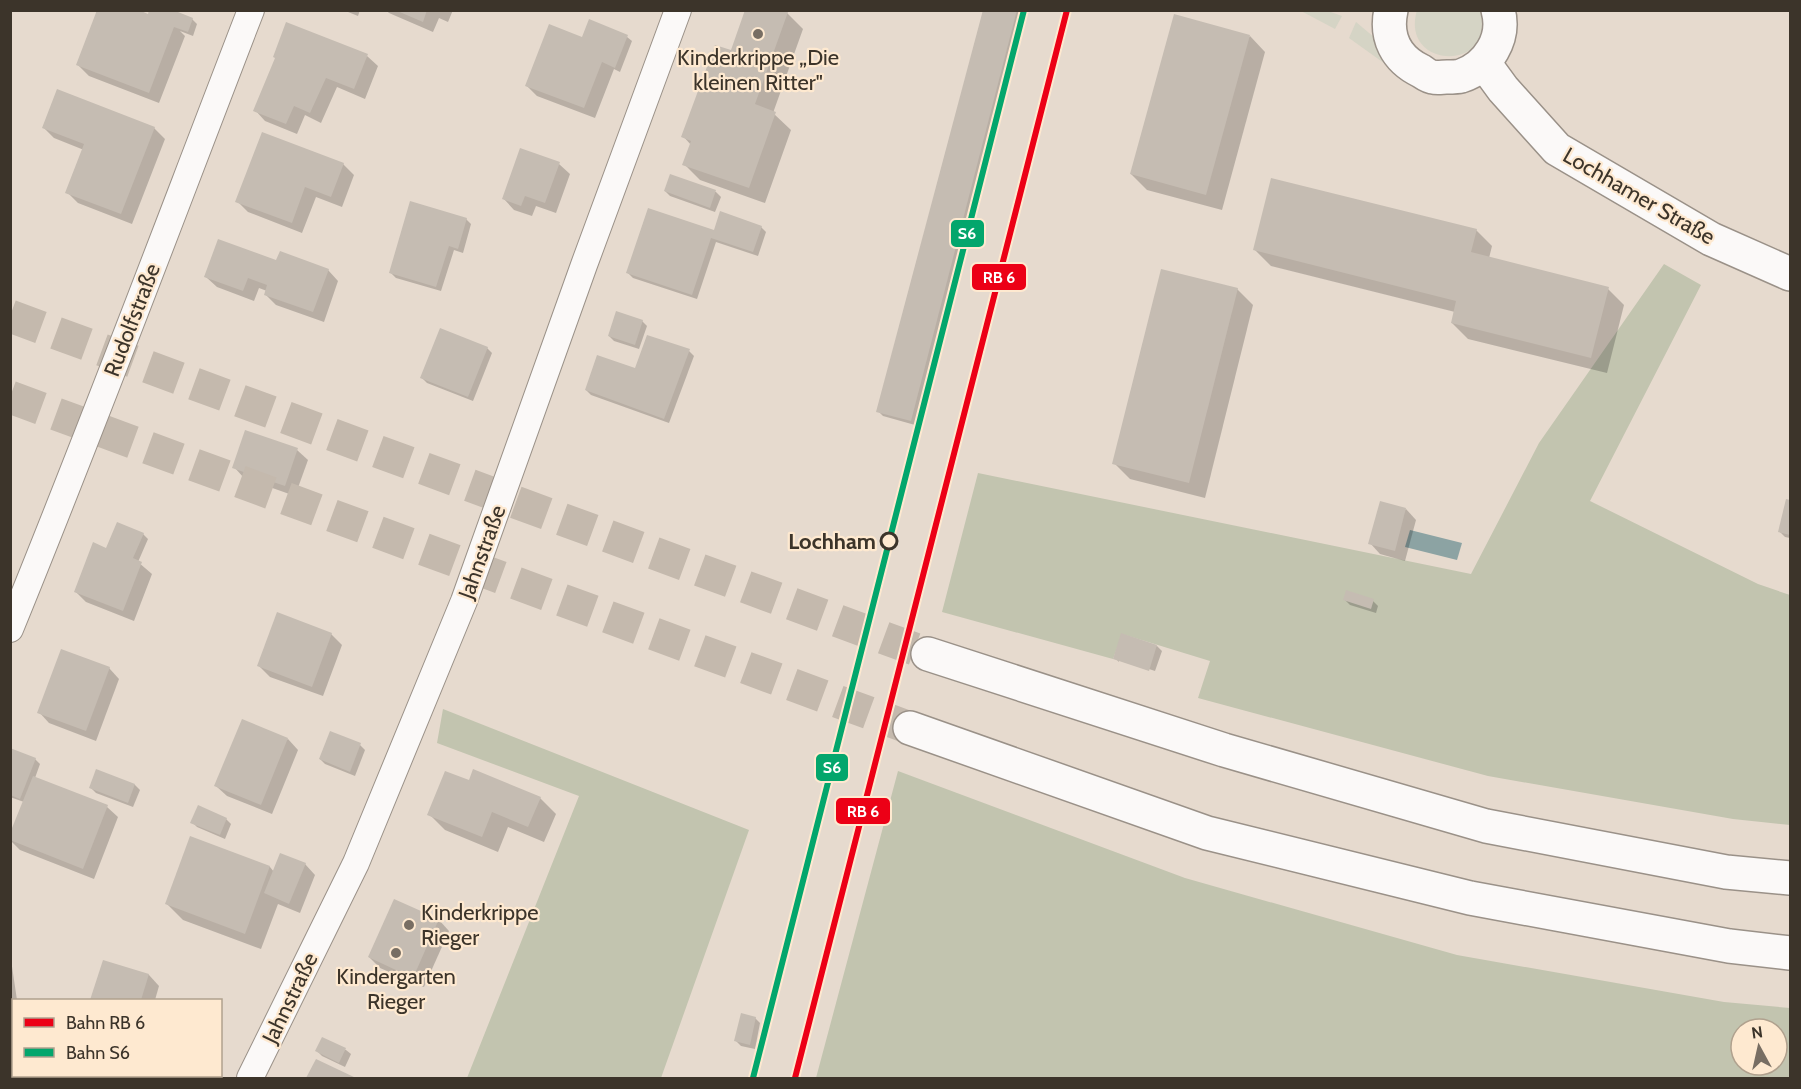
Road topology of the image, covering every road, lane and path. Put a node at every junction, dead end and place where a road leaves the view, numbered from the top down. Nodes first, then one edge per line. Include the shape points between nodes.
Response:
1 (252, 10) edge
2 (678, 10) edge
3 (1391, 10) edge
4 (1498, 10) edge
5 (1484, 63) junction
6 (1791, 274) edge
7 (10, 629) edge
8 (928, 654) tunnel mouth
9 (910, 728) tunnel mouth
10 (1791, 878) edge
11 (1791, 952) edge
12 (250, 1078) edge

1 - 7 street, Rudolfstraße
2 - 12 street, Jahnstraße via 457,620 356,862
3 - 5 main road via 1390,36 1409,66 1433,78 1460,76
4 - 5 main road via 1501,20 1497,43
5 - 6 main road, Lochhamer Straße via 1557,149 1711,239
8 - 10 main road via 1224,750 1486,826 1726,872
9 - 11 main road via 1207,833 1470,898 1729,946

